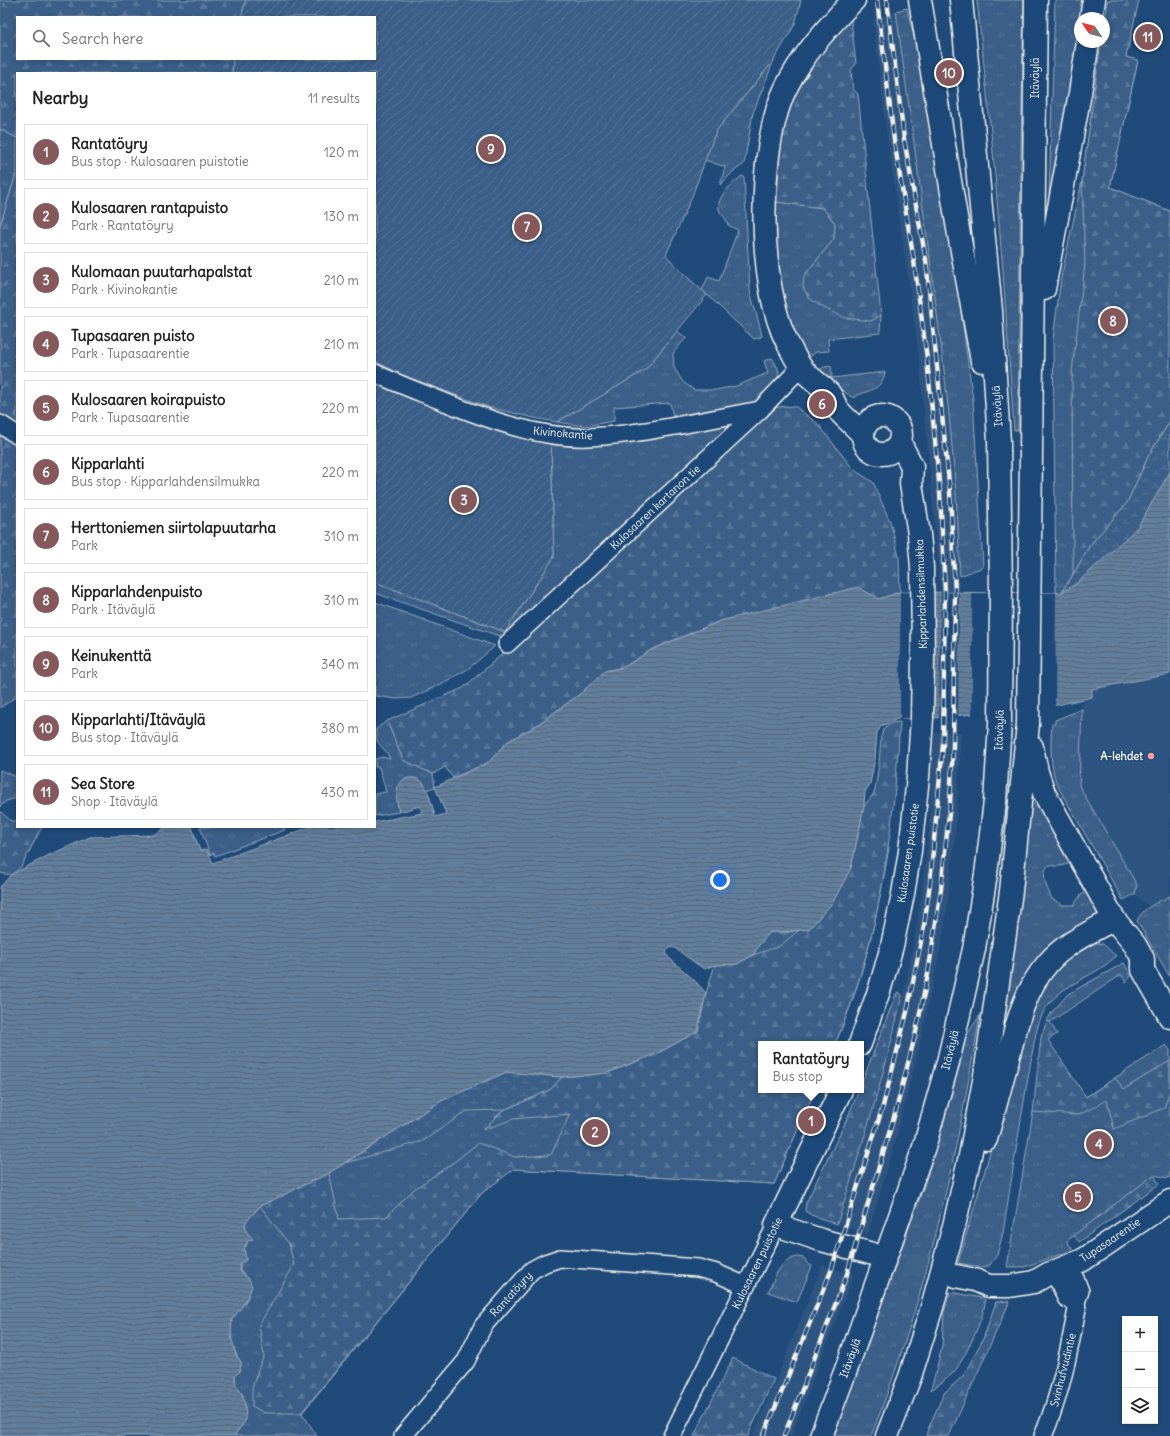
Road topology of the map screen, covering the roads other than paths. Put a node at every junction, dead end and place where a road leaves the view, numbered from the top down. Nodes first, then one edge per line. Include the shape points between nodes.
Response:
1 (854, 0) edge
2 (920, 0) edge
3 (961, 0) edge
4 (1036, 0) edge
5 (1094, 0) edge
6 (1092, 12) edge
7 (1087, 48) edge
8 (1033, 349) junction
9 (801, 367) junction
10 (376, 374) edge
11 (760, 410) junction
12 (0, 424) edge
13 (867, 427) junction
14 (16, 434) edge
15 (999, 442) junction
16 (893, 449) junction
17 (507, 644) dead end
18 (923, 657) joint
19 (1028, 724) junction
20 (1114, 919) junction
21 (1170, 1017) edge
22 (861, 1041) edge
23 (840, 1093) edge
24 (1170, 1201) edge
25 (776, 1225) junction
26 (954, 1226) junction
27 (873, 1254) tunnel mouth
28 (1055, 1272) junction
29 (966, 1278) tunnel mouth
30 (746, 1286) junction
31 (403, 1436) edge
32 (672, 1436) edge
33 (821, 1436) edge
34 (887, 1436) edge
35 (1043, 1436) edge

1 - 9 main road via 813,46 781,98 769,147 765,202 767,262 780,326
2 - 15 main road via 968,287
3 - 15 main road, Itäväylä via 991,312
4 - 8 main road, Itäväylä
5 - 6 main road
7 - 8 main road
8 - 19 main road, Itäväylä
9 - 11 street, Kulosaaren kartanon tie
9 - 13 main road via 830,394 838,410
10 - 11 street, Kivinokantie via 454,406 514,427 554,435 588,437 662,429
11 - 17 street, Kulosaaren kartanon tie
12 - 14 street
13 - 16 main road via 864,443 869,450 877,454
13 - 16 main road via 879,416 895,420 902,435
15 - 33 main road, Itäväylä via 1000,724 995,801 974,949 948,1062 925,1144
16 - 18 main road, Kipparlahdensilmukka via 911,484 919,534 923,594
18 - 22 main road, Kulosaaren puistotie via 922,718 915,812 903,894 886,967
19 - 20 main road via 1037,772 1044,793
19 - 26 main road, Itäväylä via 1012,892 985,1075
20 - 21 main road via 1135,945 1143,959 1143,970
20 - 26 main road via 1079,939 1049,962 1028,995 1013,1040 970,1198
23 - 25 main road, Kulosaaren puistotie
24 - 28 main road, Tupasaarentie via 1083,1260
25 - 27 main road
25 - 30 street, Kulosaaren puistotie
26 - 34 main road, Itäväylä via 910,1377
28 - 29 main road via 1034,1271
28 - 35 street, Svinhufvudintie via 1074,1276 1080,1291 1068,1353
30 - 31 street, Rantatöyry via 698,1268 560,1258 545,1263 532,1270 483,1326 466,1361
30 - 32 street, Kulosaaren puistotie

